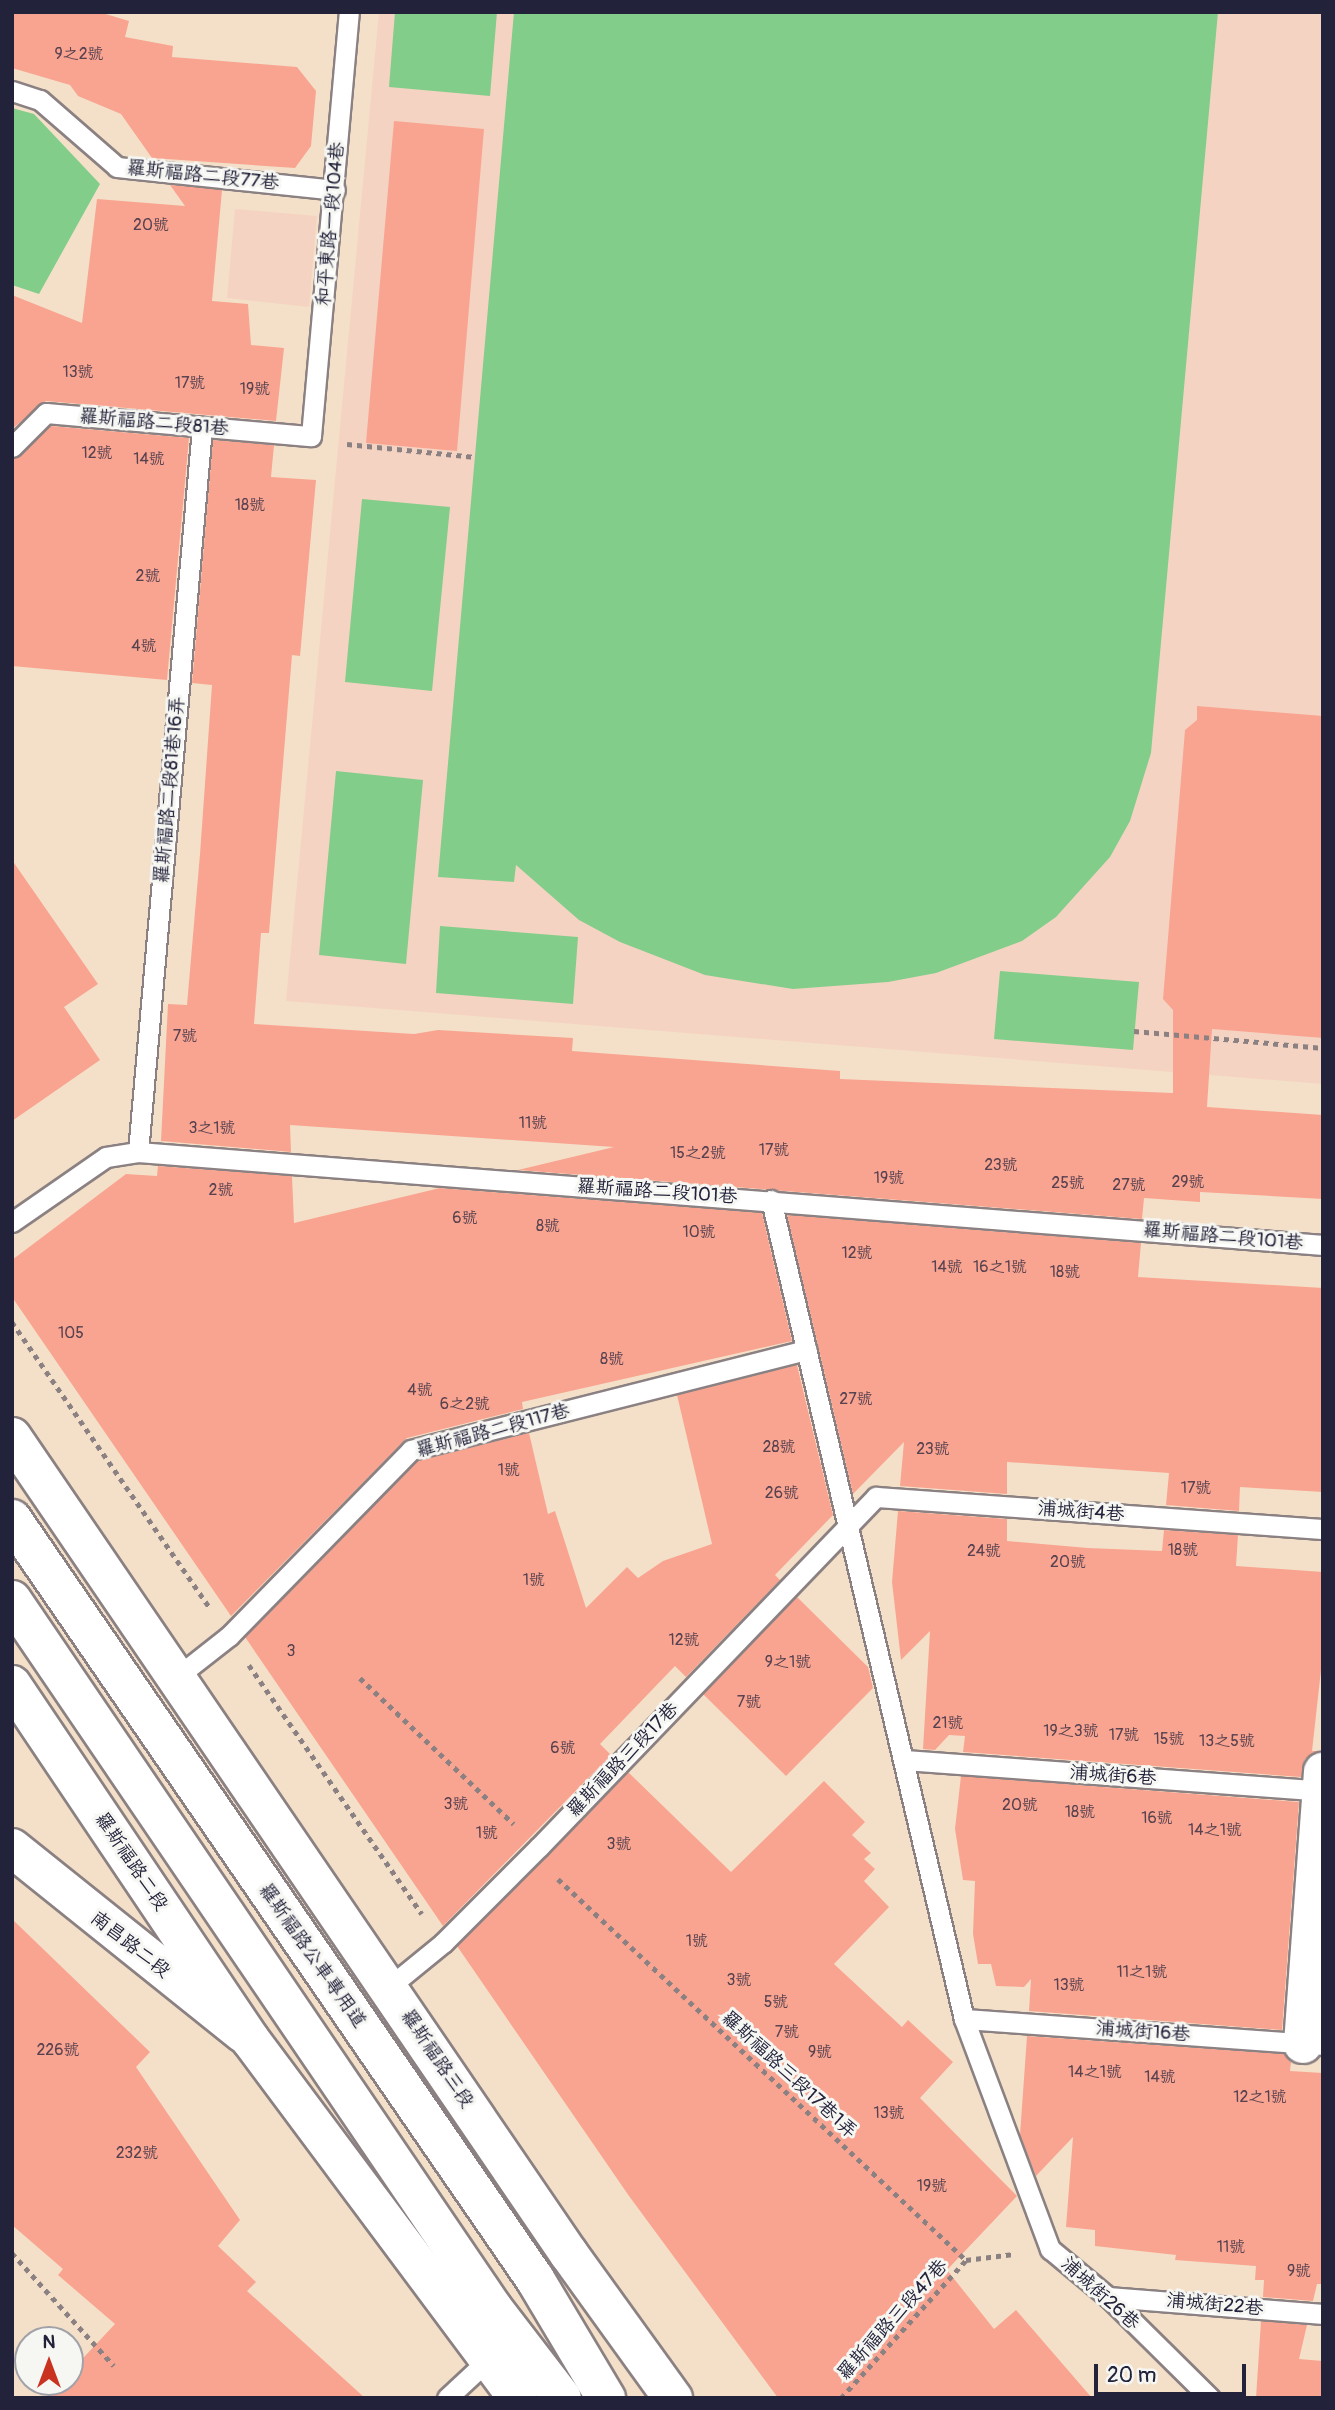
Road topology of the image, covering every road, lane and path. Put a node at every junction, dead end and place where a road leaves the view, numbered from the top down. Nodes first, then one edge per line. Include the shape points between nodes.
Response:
1 (349, 12) edge
2 (12, 91) edge
3 (335, 190) junction
4 (202, 428) junction
5 (311, 436) junction
6 (12, 447) edge
7 (475, 457) dead end
8 (1134, 1031) dead end
9 (1323, 1048) edge
10 (138, 1152) junction
11 (771, 1200) junction
12 (12, 1222) edge
13 (1323, 1245) edge
14 (12, 1322) edge
15 (807, 1350) junction
16 (12, 1437) edge
17 (12, 1519) edge
18 (850, 1523) junction
19 (1323, 1529) edge
20 (98, 1557) junction
21 (12, 1600) edge
22 (229, 1636) junction
23 (178, 1676) junction
24 (360, 1678) dead end
25 (12, 1685) edge
26 (132, 1694) junction
27 (904, 1760) junction
28 (1322, 1785) edge
29 (539, 1847) junction
30 (12, 1848) edge
31 (443, 1943) junction
32 (388, 1987) junction
33 (964, 2018) junction
34 (250, 2039) junction
35 (1313, 2045) edge
36 (1050, 2249) junction
37 (12, 2253) edge
38 (966, 2260) junction
39 (1108, 2297) junction
40 (1323, 2314) edge
41 (489, 2359) junction
42 (114, 2366) dead end
43 (447, 2398) edge
44 (518, 2398) edge
45 (562, 2398) edge
46 (606, 2398) edge
47 (673, 2398) edge
48 (841, 2398) edge
49 (1210, 2398) edge

1 - 3 lane, 和平東路一段104巷
2 - 3 lane, 羅斯福路二段77巷 via 40,100 117,167
3 - 5 lane, 和平東路一段104巷
4 - 5 lane, 羅斯福路二段81巷
4 - 6 lane, 羅斯福路二段81巷 via 46,413
4 - 10 lane, 羅斯福路二段81巷16弄
5 - 7 path via 338,443
8 - 9 path
10 - 11 lane, 羅斯福路二段101巷
10 - 12 lane, 羅斯福路二段101巷 via 106,1157
11 - 13 lane, 羅斯福路二段101巷
11 - 15 lane
14 - 22 path
15 - 18 lane
15 - 22 lane, 羅斯福路二段117巷 via 411,1450
16 - 20 main road
17 - 26 main road, 羅斯福路公車專用道
18 - 19 lane, 浦城街4巷 via 876,1497
18 - 27 lane
18 - 29 lane, 羅斯福路三段17巷
20 - 23 main road
20 - 26 main road
21 - 45 main road via 493,2308
22 - 23 lane, 羅斯福路二段117巷
22 - 31 path
23 - 32 main road, 羅斯福路三段
24 - 29 path, 羅斯福路三段17巷1弄
25 - 34 main road, 羅斯福路二段
26 - 46 main road, 羅斯福路公車專用道 via 535,2279
27 - 28 lane, 浦城街6巷
27 - 33 lane
28 - 35 main road
29 - 31 lane, 羅斯福路三段17巷
29 - 38 path, 羅斯福路三段17巷1弄 via 550,1871
30 - 34 main road, 南昌路二段
31 - 32 lane, 羅斯福路三段17巷
32 - 47 main road, 羅斯福路三段
33 - 35 lane, 浦城街16巷
33 - 36 lane
34 - 41 main road
36 - 38 path
36 - 39 lane, 浦城街26巷
37 - 42 path
38 - 48 path, 羅斯福路三段47巷
39 - 40 lane, 浦城街22巷
39 - 49 lane, 浦城街26巷
41 - 43 lane
41 - 44 main road

